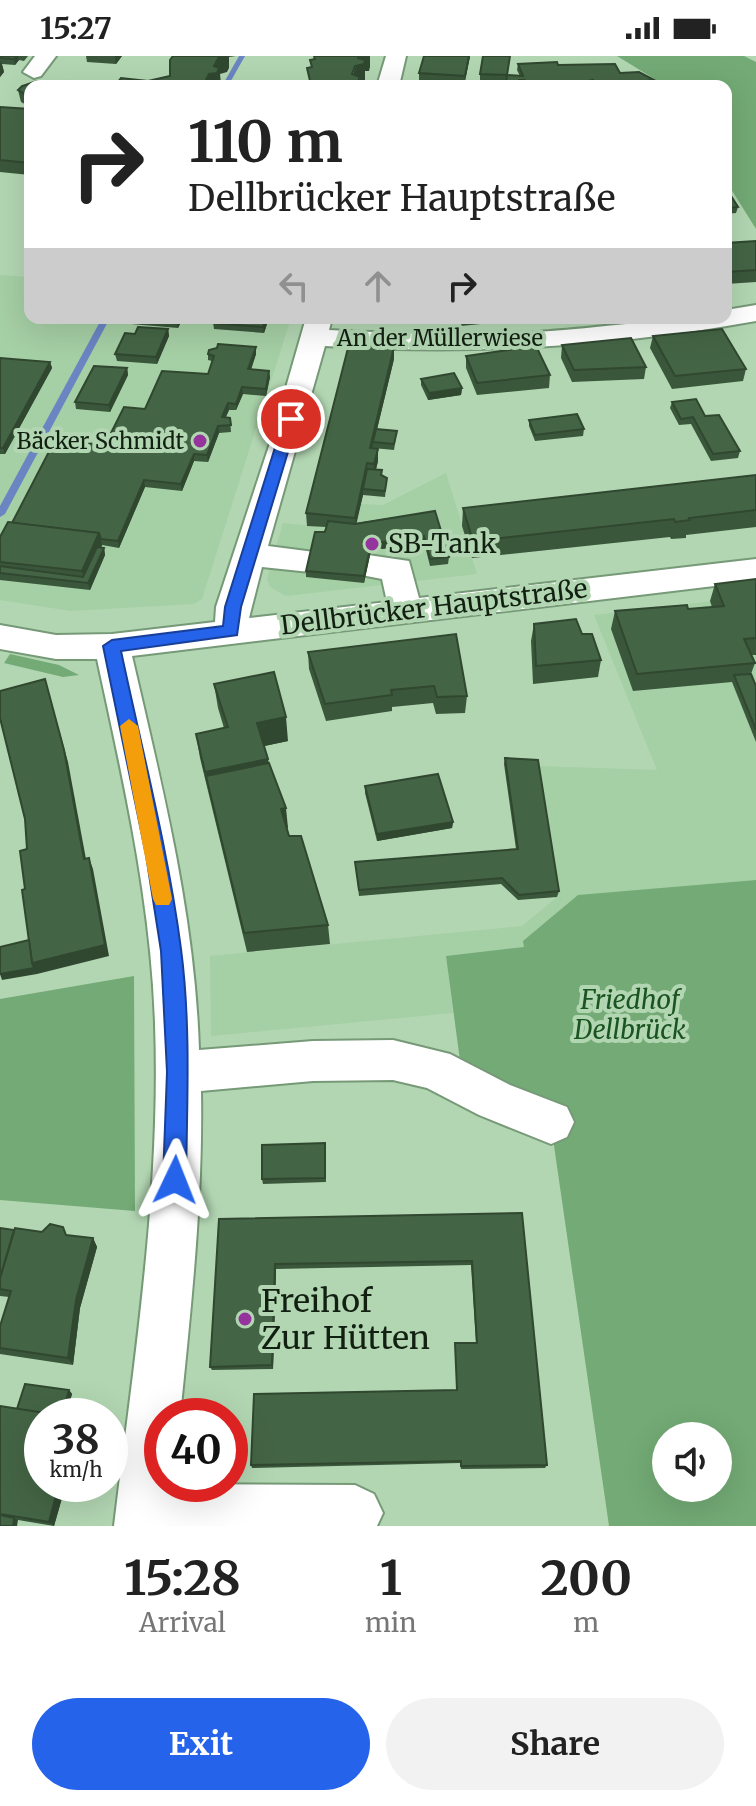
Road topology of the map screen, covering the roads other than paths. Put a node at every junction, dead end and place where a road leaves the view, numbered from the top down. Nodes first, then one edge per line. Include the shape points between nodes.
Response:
1 (396, 56) edge
2 (390, 80) edge
3 (756, 313) edge
4 (732, 317) edge
5 (689, 324) edge
6 (317, 328) edge
7 (250, 555) junction
8 (310, 561) edge
9 (368, 566) edge
10 (756, 570) edge
11 (405, 610) junction
12 (231, 631) junction
13 (0, 637) edge
14 (112, 646) junction
15 (177, 1072) junction
16 (551, 1122) dead end
17 (355, 1513) dead end
18 (143, 1517) edge

1 - 2 street
3 - 4 street, An der Müllerwiese
5 - 6 street, An der Müllerwiese via 563,338 443,342
6 - 7 street
7 - 8 street
7 - 12 street
9 - 11 street via 397,569
10 - 11 street, Dellbrücker Hauptstraße
11 - 12 street, Dellbrücker Hauptstraße
12 - 14 street, Dellbrücker Hauptstraße
13 - 14 street, Dellbrücker Hauptstraße via 56,647
14 - 15 street via 171,951
15 - 16 street via 393,1060 434,1069
15 - 18 street via 173,1234
17 - 18 street

